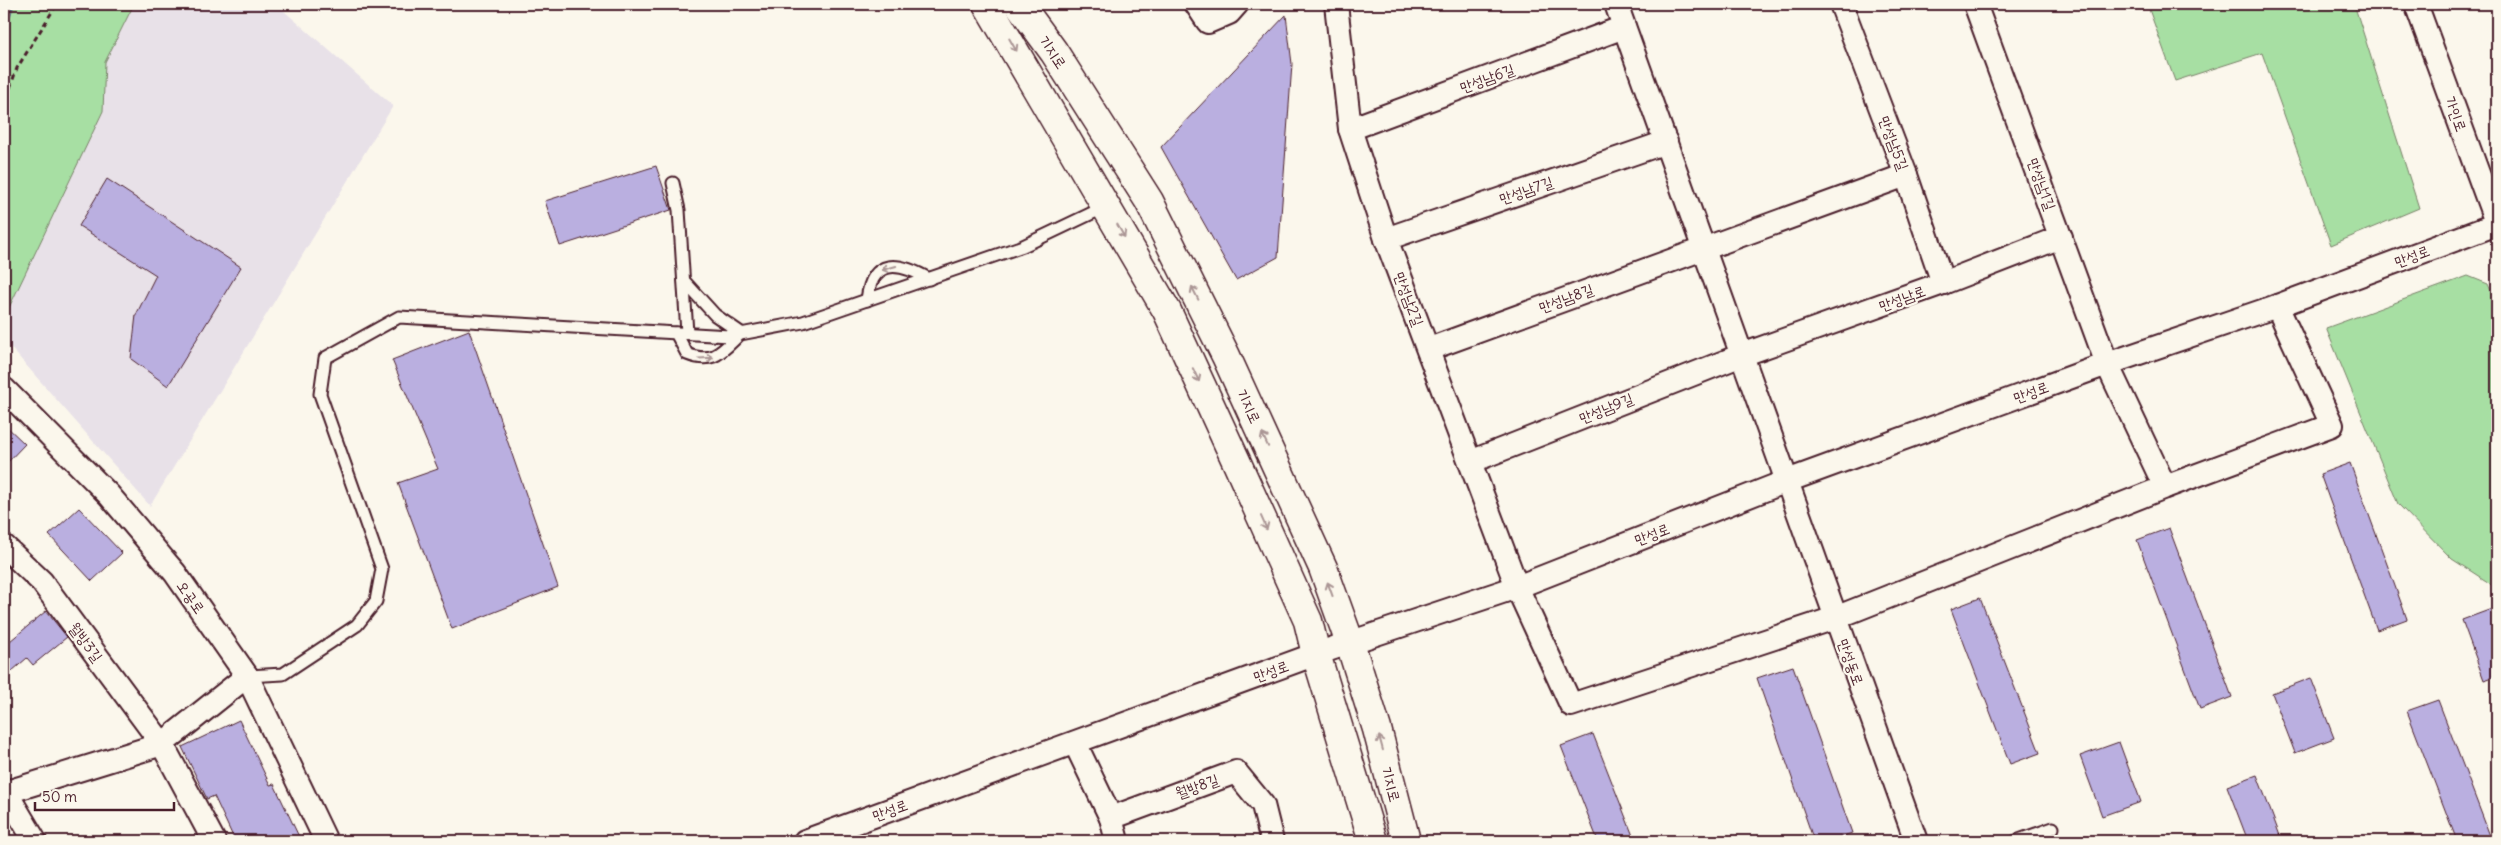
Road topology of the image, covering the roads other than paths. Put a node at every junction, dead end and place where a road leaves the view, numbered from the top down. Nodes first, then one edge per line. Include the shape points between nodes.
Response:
1 (1019, 4) edge
2 (1196, 4) edge
3 (1238, 4) edge
4 (1336, 4) edge
5 (1616, 4) edge
6 (1841, 4) edge
7 (1975, 4) edge
8 (2416, 4) edge
9 (993, 6) edge
10 (1624, 27) junction
11 (1350, 129) junction
12 (1666, 142) junction
13 (1906, 175) junction
14 (673, 183) dead end
15 (1107, 206) junction
16 (2497, 224) edge
17 (2061, 237) junction
18 (1386, 239) junction
19 (1703, 248) junction
20 (929, 279) junction
21 (684, 281) junction
22 (1943, 283) junction
23 (867, 300) junction
24 (2277, 306) junction
25 (681, 333) junction
26 (741, 333) junction
27 (1429, 349) junction
28 (1742, 354) junction
29 (2107, 364) junction
30 (4, 389) edge
31 (1470, 462) junction
32 (1787, 481) junction
33 (2165, 487) junction
34 (4, 546) edge
35 (1517, 586) junction
36 (1835, 618) junction
37 (1350, 643) junction
38 (1316, 654) junction
39 (247, 676) junction
40 (1075, 743) junction
41 (162, 744) junction
42 (4, 792) edge
43 (1111, 818) junction
44 (2053, 828) dead end
45 (813, 840) edge
46 (35, 841) edge
47 (214, 841) edge
48 (326, 841) edge
49 (1117, 841) edge
50 (1272, 841) edge
51 (1373, 841) edge
52 (1406, 841) edge
53 (1916, 841) edge
54 (2016, 841) edge

37 -> 1 street, 기지로 via 1323,568 1295,506 1226,356 1149,201 1054,52
2 - 3 street via 1208,22 1228,13
4 - 11 street, 만성남2길
5 - 10 street
6 - 13 street, 만성남5길
7 - 17 street, 만성남1길
8 - 16 street, 가인로
9 -> 15 street, 기지로
10 - 11 street, 만성남6길
10 - 12 street
11 - 18 street, 만성남2길
12 - 18 street, 만성남7길
12 - 19 street
13 - 19 street
13 - 22 street, 만성남5길
14 - 21 lane via 680,210
15 - 20 lane via 1023,246
15 -> 38 street, 기지로 via 1167,311 1308,620
16 - 24 street, 만성로
17 - 22 street, 만성남로
17 - 29 street, 만성남1길
18 - 27 street, 만성남2길
19 - 27 street, 만성남8길
19 - 28 street
20 - 23 lane
20 -> 23 lane via 910,268 894,264 881,270 869,284
21 - 25 lane
21 - 26 lane via 715,315
22 - 28 street, 만성남로
23 - 26 lane via 803,322
24 - 29 street, 만성로
24 - 33 street via 2332,426
25 - 26 lane via 730,336
25 -> 26 lane via 687,354 699,359 715,357
25 - 39 lane via 399,317 325,358 320,394 382,569 376,601 357,625 283,674
27 - 31 street, 만성남2길
28 - 31 street, 만성남9길
28 - 32 street
29 - 32 street, 만성로
29 - 33 street, 만성남1길
30 - 39 street, 오공로 via 109,495 175,573
31 - 35 street, 만성남2길
32 - 35 street, 만성로
32 - 36 street, 만성동로
33 - 36 street
34 - 41 street, 월방3길 via 42,582
35 - 36 street, 만성남2길 via 1570,705
35 - 37 street, 만성로
36 - 53 street, 만성동로
37 - 38 street, 만성로
52 -> 37 street, 기지로 via 1377,729
38 - 40 street, 만성로
38 - 51 street, 기지로
39 - 41 street
39 - 48 street, 오공로
40 - 43 street
40 - 45 street, 만성로
41 - 42 street
41 - 47 street, 월방3길
42 - 46 street
43 - 49 street
43 - 50 street, 월방8길 via 1236,772 1263,805
44 - 54 lane

